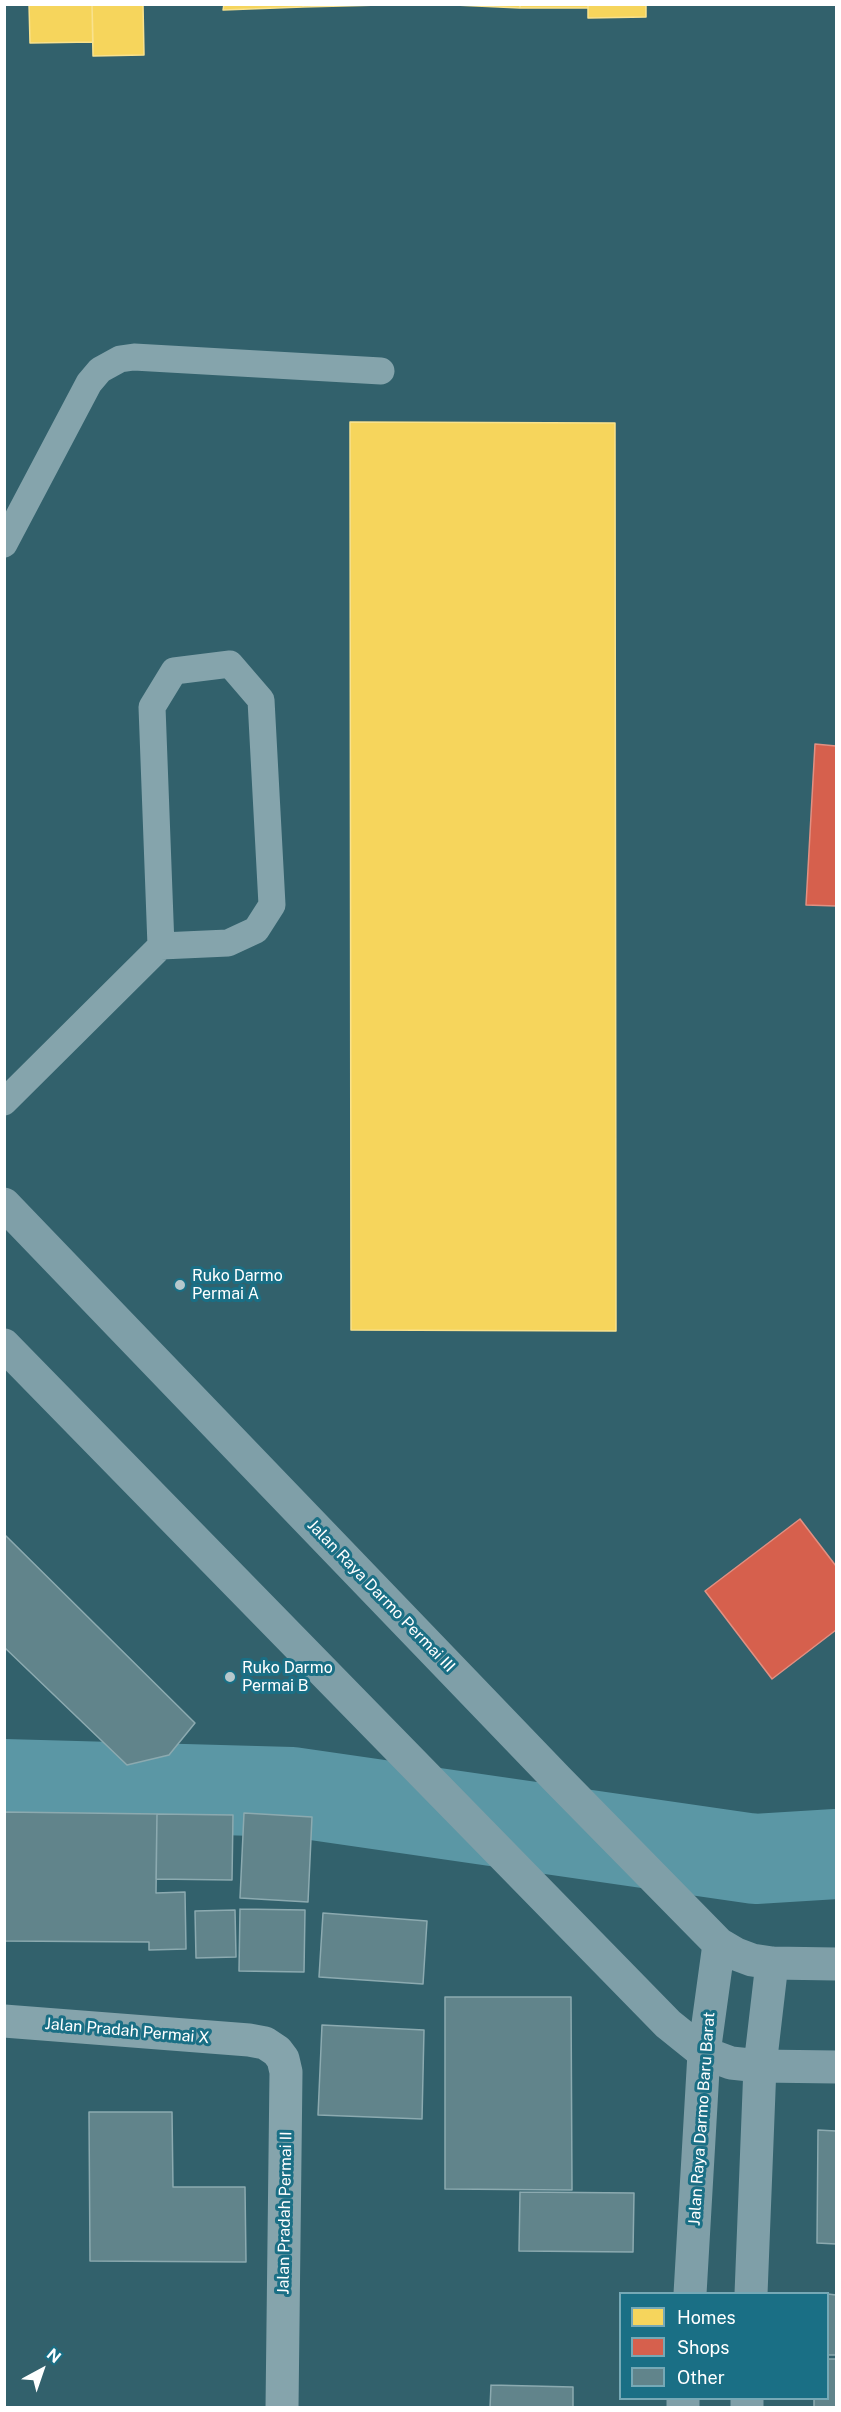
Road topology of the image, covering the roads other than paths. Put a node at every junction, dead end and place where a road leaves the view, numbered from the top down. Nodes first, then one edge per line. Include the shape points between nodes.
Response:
1 (381, 371) dead end
2 (4, 544) edge
3 (160, 946) junction
4 (4, 1102) edge
5 (4, 1204) edge
6 (4, 1345) edge
7 (719, 1944) junction
8 (772, 1963) junction
9 (837, 1964) edge
10 (4, 2021) edge
11 (249, 2040) joint
12 (704, 2053) junction
13 (760, 2066) junction
14 (837, 2067) edge
15 (690, 2292) edge
16 (751, 2292) edge
17 (282, 2408) edge

1 - 2 lane via 120,358 100,370 89,383
3 - 3 lane via 152,708 174,671 230,664 261,700 272,905 256,930 228,943
3 - 4 lane
5 - 7 main road, Jalan Raya Darmo Permai III
6 - 12 main road via 668,2024
7 - 8 main road, Jalan Raya Darmo Permai III via 752,1960
7 - 12 main road, Jalan Raya Darmo Baru Barat
8 - 9 main road, Jalan Raya Darmo Permai III
8 - 13 main road
10 - 11 street, Jalan Pradah Permai X
11 - 17 street, Jalan Pradah Permai II via 265,2043 277,2051 286,2072
12 - 13 main road via 731,2063
12 - 15 main road, Jalan Raya Darmo Baru Barat
13 - 14 main road
13 - 16 main road

